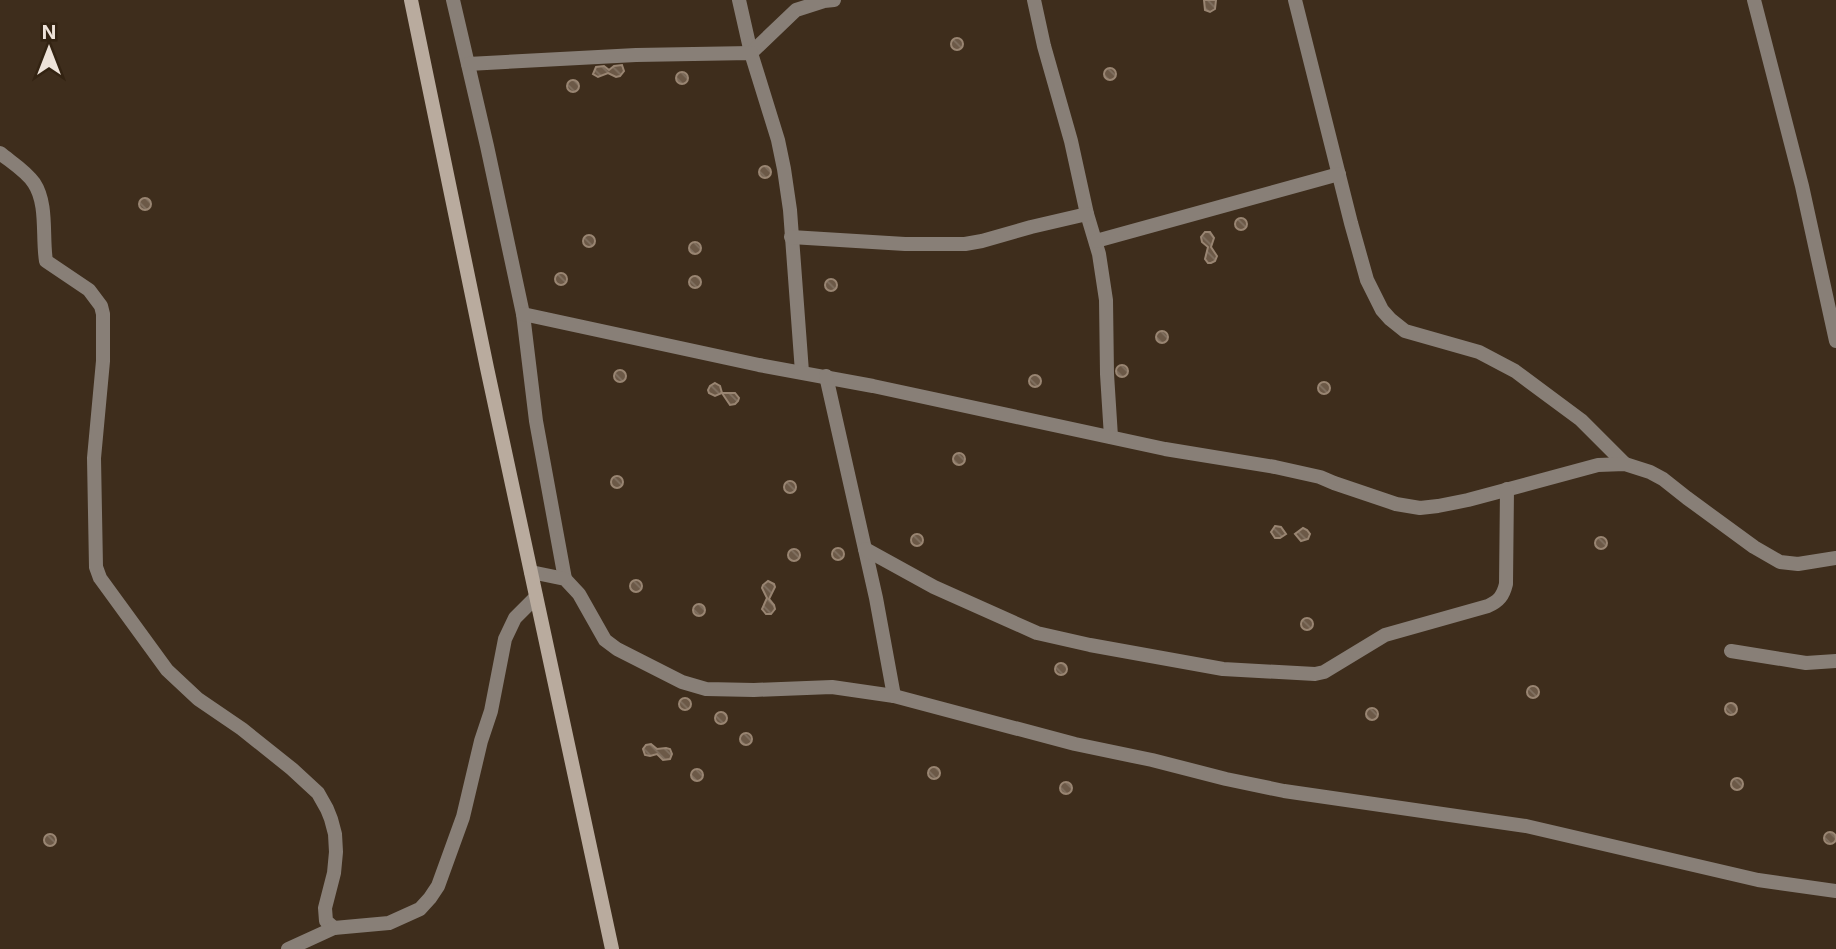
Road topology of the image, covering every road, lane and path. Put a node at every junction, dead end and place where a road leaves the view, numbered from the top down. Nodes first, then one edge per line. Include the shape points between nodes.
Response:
1 (411, 0) edge
2 (453, 0) edge
3 (740, 0) edge
4 (827, 0) edge
5 (1034, 0) edge
6 (1295, 0) edge
7 (1754, 0) edge
8 (751, 53) junction
9 (468, 64) junction
10 (0, 153) edge
11 (1339, 174) junction
12 (1087, 214) junction
13 (792, 237) junction
14 (1096, 241) junction
15 (523, 314) junction
16 (1836, 341) edge
17 (802, 372) junction
18 (825, 376) junction
19 (1111, 437) junction
20 (1625, 464) junction
21 (1507, 489) junction
22 (865, 549) junction
23 (1836, 558) edge
24 (531, 572) junction
25 (565, 579) junction
26 (536, 597) junction
27 (1731, 652) dead end
28 (1836, 661) edge
29 (894, 696) junction
30 (1836, 891) edge
31 (334, 928) junction
32 (288, 949) edge
33 (612, 949) edge

1 - 24 street
2 - 9 street
3 - 8 street
4 - 8 street via 796,10
5 - 12 street
6 - 11 street
7 - 16 street
8 - 9 street
8 - 13 street via 778,140
9 - 15 street
10 - 31 street via 28,176 39,192 46,261 89,290 102,309 103,361 94,458 100,578 167,670 318,793 335,834 334,873 325,908 326,921
11 - 14 street
11 - 20 street via 1367,281 1390,319 1405,331 1479,352 1515,371 1581,419
12 - 13 street via 965,244
12 - 14 street
13 - 17 street
14 - 19 street via 1106,300
15 - 17 street
15 - 25 street via 534,409
17 - 18 street
18 - 19 street
18 - 22 street
19 - 21 street via 1320,477 1420,508
20 - 21 street via 1598,465
20 - 23 street via 1663,479 1780,562
21 - 22 street via 1506,584 1498,601 1385,635 1315,674 1223,670 1037,633 934,587
22 - 29 street
24 - 25 street
24 - 26 street
25 - 29 street via 605,640 682,682 734,691 832,687
26 - 31 street via 514,618 505,639 463,817 438,886 420,909 389,923
26 - 33 street
27 - 28 street via 1806,663
29 - 30 street via 1284,792 1525,826 1758,880
31 - 32 street

